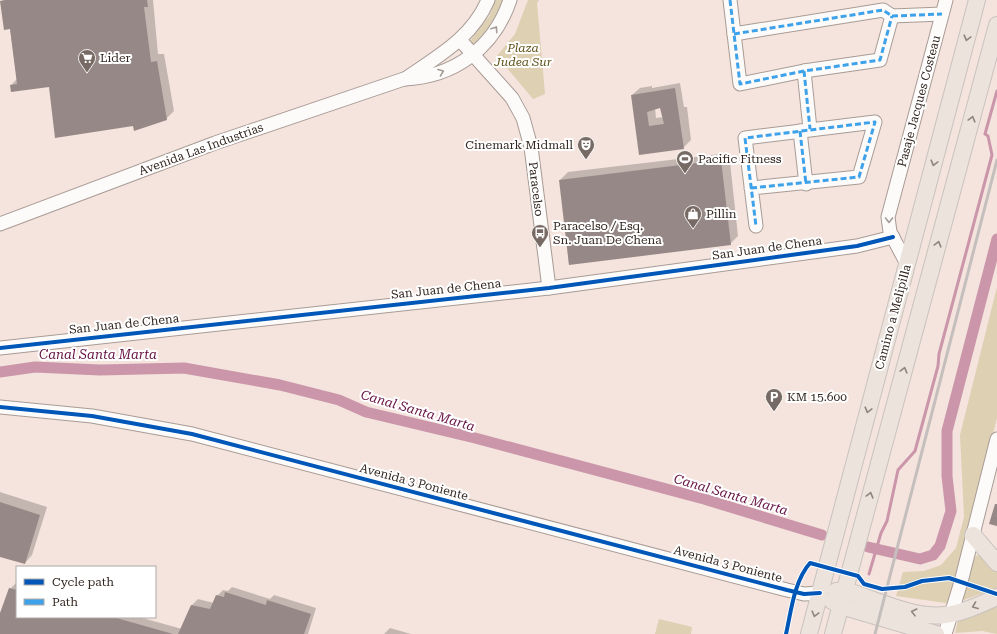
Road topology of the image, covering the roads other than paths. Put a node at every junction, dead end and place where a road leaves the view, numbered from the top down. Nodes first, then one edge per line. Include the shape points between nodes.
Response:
1 (488, 0) edge
2 (510, 0) edge
3 (730, 0) edge
4 (946, 0) edge
5 (977, 0) edge
6 (942, 14) junction
7 (892, 16) junction
8 (997, 25) edge
9 (734, 34) junction
10 (460, 40) junction
11 (474, 55) junction
12 (804, 71) junction
13 (404, 79) junction
14 (805, 130) junction
15 (806, 184) junction
16 (751, 188) junction
17 (0, 224) edge
18 (756, 226) dead end
19 (893, 237) junction
20 (907, 264) junction
21 (549, 288) junction
22 (0, 348) edge
23 (0, 407) edge
24 (997, 439) edge
25 (974, 535) junction
26 (997, 563) edge
27 (845, 590) junction
28 (820, 593) junction
29 (997, 597) edge
30 (840, 606) junction
31 (952, 614) junction
32 (809, 634) edge
33 (833, 634) edge
34 (936, 634) edge
35 (945, 634) edge

1 - 10 street, Avenida Las Industrias via 475,23
11 -> 2 street, Avenida Las Industrias via 498,24
3 - 9 street
4 - 6 street, Pasaje Jacques Costeau
5 -> 20 main road, Camino a Melipilla
6 - 7 street
6 -> 19 street, Pasaje Jacques Costeau via 888,221
7 - 9 street via 883,10
7 - 12 street via 880,60
27 -> 8 main road, Camino a Melipilla
9 - 12 street via 740,84
10 - 11 street, Paracelso
10 - 13 street, Avenida Las Industrias
13 -> 11 street, Avenida Las Industrias via 428,77 462,63
11 - 21 street, Paracelso via 512,98 525,123 531,147
12 - 14 street
13 - 17 street, Avenida Las Industrias via 215,143
14 - 15 street
14 - 15 street via 875,122 859,177
14 - 16 street via 745,138
15 - 16 street
16 - 18 street
19 - 20 street
19 - 21 street, San Juan de Chena via 856,246
20 -> 28 main road, Camino a Melipilla
21 - 22 street, San Juan de Chena
23 - 28 street, Avenida 3 Poniente via 92,416 192,434 796,592
24 - 25 street
25 - 26 main road
25 - 31 street
27 - 28 main road, Avenida 3 Poniente
27 - 30 main road, Camino a Melipilla
31 -> 27 main road, Avenida 3 Poniente via 919,613
28 - 30 main road
28 -> 32 main road, Camino a Melipilla
29 -> 31 main road, Avenida 3 Poniente
30 - 33 main road, Camino a Melipilla
30 - 34 main road
31 - 35 street

